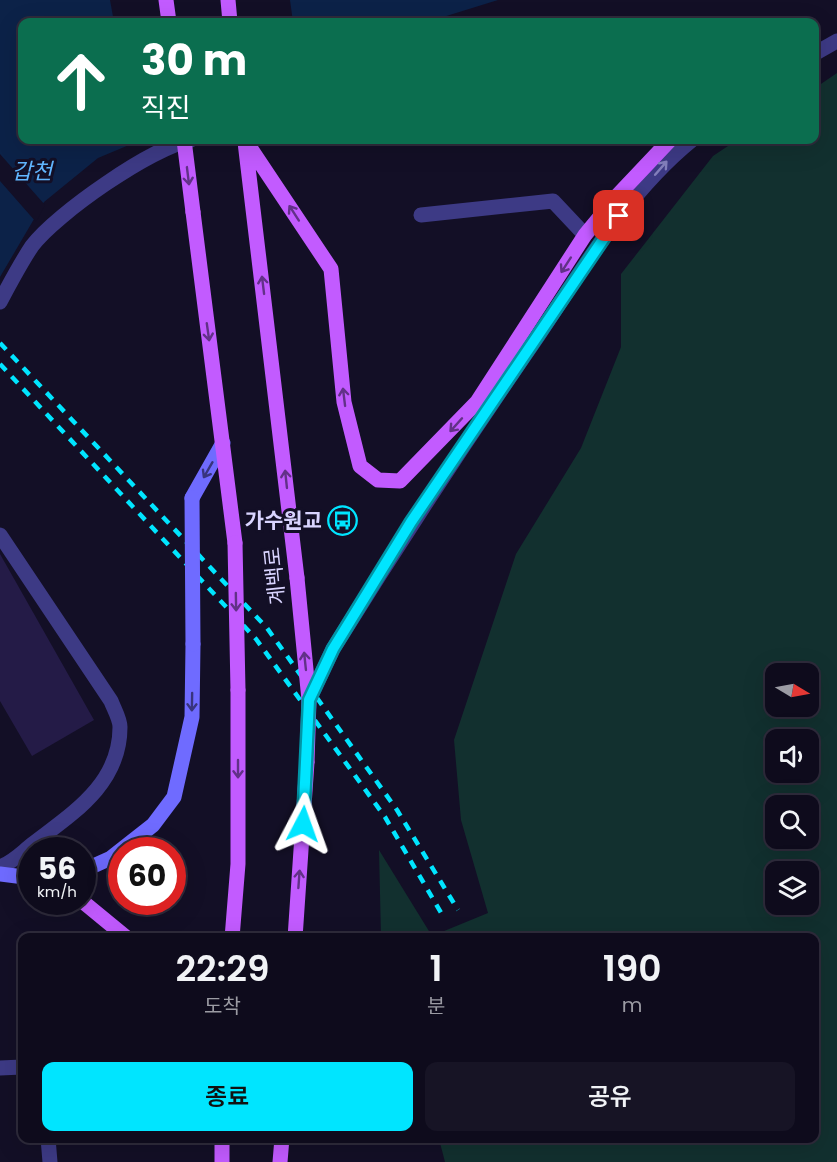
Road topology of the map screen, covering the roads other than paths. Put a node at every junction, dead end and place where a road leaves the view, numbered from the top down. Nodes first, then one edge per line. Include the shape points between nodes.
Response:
1 (166, 0) edge
2 (228, 0) edge
3 (168, 18) edge
4 (230, 18) edge
5 (837, 41) edge
6 (819, 51) edge
7 (182, 144) edge
8 (184, 144) edge
9 (246, 144) edge
10 (248, 144) edge
11 (666, 144) edge
12 (687, 144) edge
13 (421, 215) dead end
14 (585, 234) junction
15 (0, 302) edge
16 (224, 443) junction
17 (0, 535) edge
18 (309, 700) junction
19 (96, 865) edge
20 (0, 867) edge
21 (0, 874) edge
22 (18, 876) edge
23 (96, 913) edge
24 (121, 933) edge
25 (232, 933) edge
26 (295, 933) edge
27 (18, 1067) edge
28 (0, 1068) edge
29 (48, 1143) edge
30 (222, 1143) edge
31 (282, 1143) edge
32 (50, 1162) edge
33 (222, 1162) edge
34 (280, 1162) edge

1 - 3 main road
2 - 4 main road
5 - 6 street
7 - 15 street via 124,171 60,216 33,245
8 -> 16 main road, 계백로, bridge
18 -> 9 main road, 계백로, bridge
14 -> 10 main road via 477,402 400,481 378,480 360,466 352,438 344,402 331,269
11 - 14 main road
18 -> 12 street, bridge via 333,649 411,522 619,216
13 - 14 street via 553,201
16 -> 19 main road, bridge via 192,498 192,717 174,796 144,831 111,858
16 -> 25 main road, 계백로, bridge via 236,543 238,864
17 - 20 street via 111,701 120,726 116,753 91,797 13,862
26 -> 18 main road, 계백로, bridge
21 - 22 main road
23 - 24 main road
27 - 28 street
29 - 32 street
30 - 33 main road
31 - 34 main road

